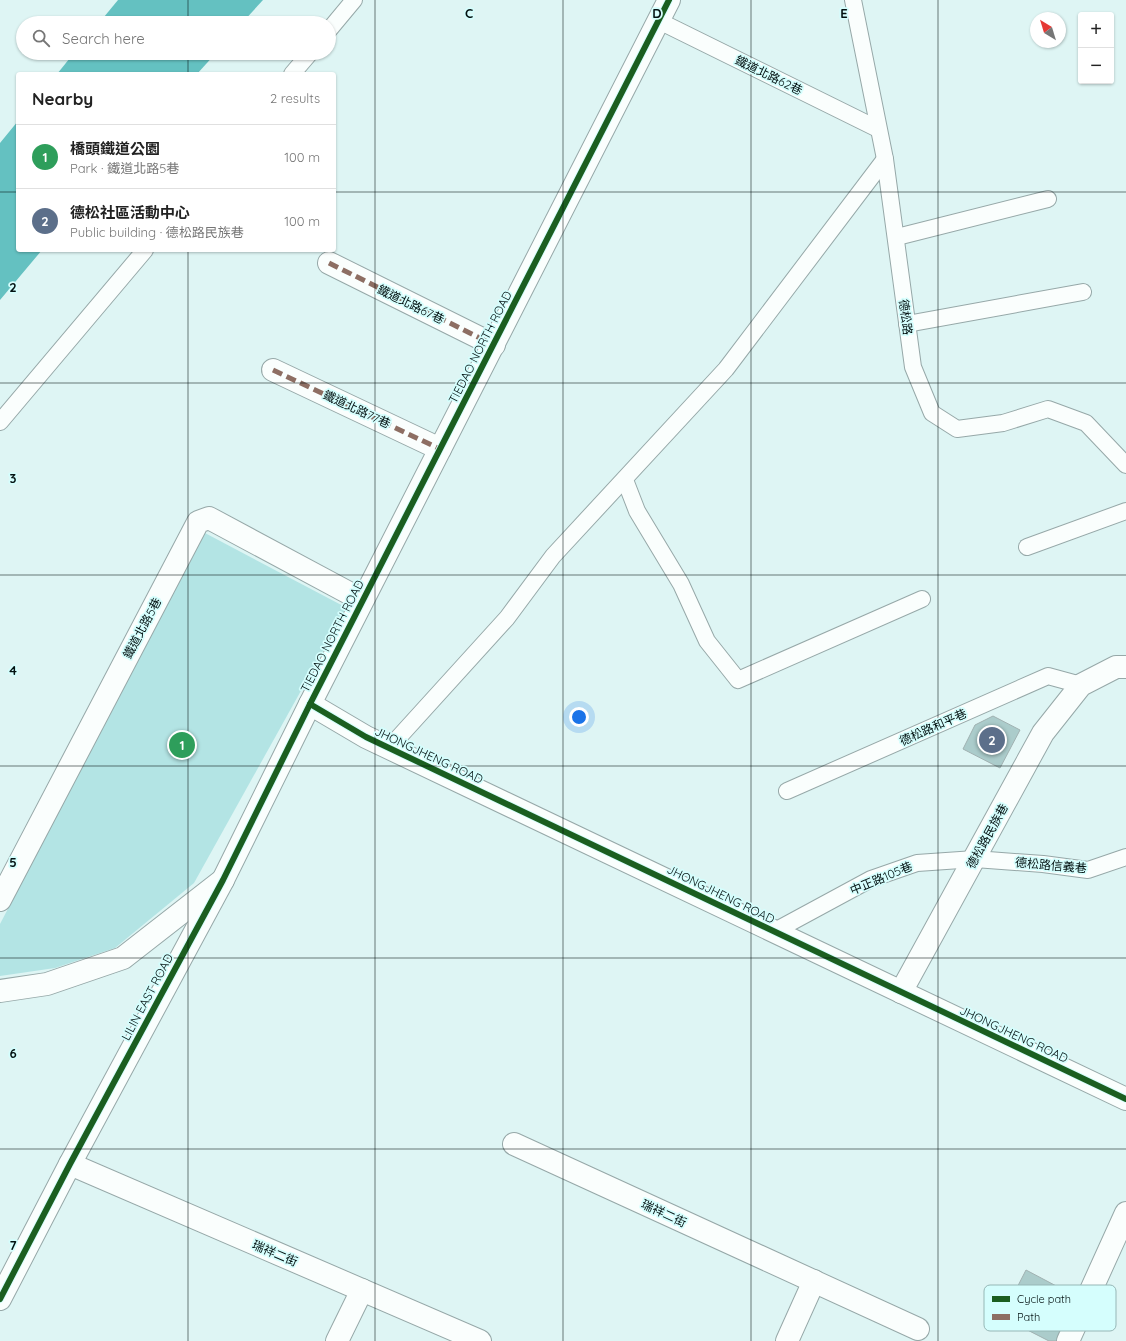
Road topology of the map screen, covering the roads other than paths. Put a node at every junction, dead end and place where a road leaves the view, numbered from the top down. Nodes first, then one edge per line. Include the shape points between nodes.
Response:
1 (354, 0) edge
2 (669, 0) edge
3 (853, 0) edge
4 (659, 21) junction
5 (336, 22) edge
6 (304, 60) edge
7 (294, 72) edge
8 (878, 129) junction
9 (885, 159) junction
10 (1048, 199) dead end
11 (896, 238) junction
12 (142, 252) edge
13 (329, 263) dead end
14 (1083, 292) dead end
15 (907, 324) junction
16 (494, 345) junction
17 (273, 370) dead end
18 (0, 422) edge
19 (440, 449) junction
20 (1126, 465) edge
21 (625, 480) junction
22 (1126, 511) edge
23 (1027, 547) dead end
24 (922, 599) dead end
25 (362, 600) junction
26 (1126, 668) edge
27 (1081, 685) junction
28 (310, 704) junction
29 (389, 748) junction
30 (787, 790) dead end
31 (1126, 857) edge
32 (975, 859) junction
33 (223, 880) junction
34 (0, 900) edge
35 (774, 932) junction
36 (0, 991) edge
37 (901, 992) junction
38 (1126, 1100) edge
39 (514, 1144) dead end
40 (70, 1164) junction
41 (1126, 1212) edge
42 (814, 1281) junction
43 (1093, 1285) edge
44 (362, 1290) junction
45 (0, 1297) edge
46 (918, 1329) dead end
47 (1072, 1331) edge
48 (337, 1341) edge
49 (480, 1341) edge
50 (787, 1341) edge
51 (1068, 1341) edge

1 - 5 lane
2 - 4 street, TIEDAO NORTH ROAD
3 - 8 lane, 德松路
4 - 8 lane, 鐵道北路62巷
4 - 16 street, TIEDAO NORTH ROAD
6 - 7 lane
8 - 9 lane, 德松路
9 - 11 lane, 德松路
9 - 21 lane via 726,369
10 - 11 lane
11 - 15 lane, 德松路
12 - 18 lane
13 - 16 street, 鐵道北路67巷
14 - 15 lane
15 - 20 lane, 德松路 via 913,367 932,413 957,429 1002,423 1048,409 1086,423
16 - 19 street, TIEDAO NORTH ROAD
17 - 19 street, 鐵道北路77巷
19 - 25 street, TIEDAO NORTH ROAD
21 - 24 lane via 637,511 681,584 707,641 738,680
21 - 29 lane via 553,556 507,618
22 - 23 lane
25 - 28 street, TIEDAO NORTH ROAD
25 - 34 street, 鐵道北路5巷 via 209,518 198,522
26 - 27 street via 1116,667
27 - 30 lane, 德松路和平巷 via 1048,676
27 - 32 street, 德松路民族巷 via 1043,733
28 - 29 street, JHONGJHENG ROAD via 355,732
28 - 33 street, LILIN EAST ROAD
29 - 35 street, JHONGJHENG ROAD
31 - 32 lane, 德松路信義巷 via 1088,870
32 - 35 lane, 中正路105巷 via 917,863 904,867 871,879
32 - 37 street, 德松路民族巷
33 - 36 street via 123,958 47,984
33 - 40 street, LILIN EAST ROAD
35 - 37 street, JHONGJHENG ROAD
37 - 38 street, JHONGJHENG ROAD
39 - 42 street, 瑞祥二街
40 - 44 street, 瑞祥二街
40 - 45 street, LILIN EAST ROAD
41 - 43 street
42 - 46 street, 瑞祥二街
42 - 50 street
44 - 48 street
44 - 49 street, 瑞祥二街
47 - 51 street

